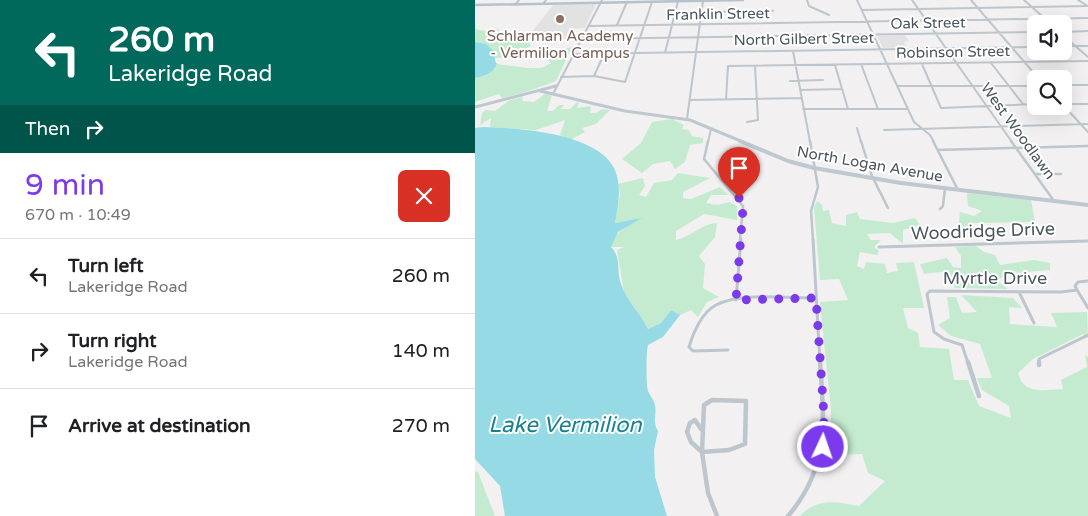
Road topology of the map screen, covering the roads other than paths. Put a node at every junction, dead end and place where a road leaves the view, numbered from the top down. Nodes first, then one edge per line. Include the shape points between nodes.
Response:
1 (519, 0) edge
2 (689, 0) edge
3 (716, 0) edge
4 (743, 0) edge
5 (807, 0) edge
6 (857, 0) edge
7 (912, 0) edge
8 (971, 0) edge
9 (1024, 0) edge
10 (1078, 0) edge
11 (601, 1) edge
12 (629, 1) edge
13 (660, 1) edge
14 (678, 1) junction
15 (684, 1) edge
16 (703, 1) edge
17 (544, 2) edge
18 (652, 2) junction
19 (475, 5) edge
20 (515, 5) junction
21 (1087, 6) edge
22 (1032, 7) junction
23 (978, 8) junction
24 (919, 9) junction
25 (862, 10) junction
26 (773, 11) dead end
27 (701, 12) junction
28 (829, 15) dead end
29 (1041, 15) edge
30 (1072, 18) edge
31 (1088, 18) edge
32 (1027, 19) edge
33 (989, 20) junction
34 (927, 21) junction
35 (867, 22) junction
36 (672, 24) junction
37 (700, 24) junction
38 (617, 25) junction
39 (645, 25) junction
40 (588, 26) junction
41 (1088, 31) edge
42 (1027, 32) edge
43 (1072, 32) edge
44 (1000, 33) junction
45 (936, 34) junction
46 (874, 35) junction
47 (640, 38) junction
48 (669, 38) junction
49 (698, 38) junction
50 (581, 39) junction
51 (1072, 43) edge
52 (1075, 46) junction
53 (1088, 46) edge
54 (1011, 47) junction
55 (1027, 47) edge
56 (946, 48) junction
57 (881, 49) junction
58 (793, 51) junction
59 (696, 52) junction
60 (635, 53) junction
61 (665, 53) junction
62 (573, 54) junction
63 (604, 54) junction
64 (1088, 59) edge
65 (991, 62) junction
66 (1023, 62) junction
67 (922, 63) junction
68 (956, 63) junction
69 (861, 64) junction
70 (887, 64) junction
71 (795, 65) junction
72 (835, 65) junction
73 (755, 66) junction
74 (1031, 70) edge
75 (594, 76) junction
76 (561, 77) junction
77 (823, 80) dead end
78 (790, 81) dead end
79 (798, 81) junction
80 (1072, 85) edge
81 (1088, 85) edge
82 (556, 86) junction
83 (898, 86) junction
84 (932, 86) junction
85 (972, 86) junction
86 (1009, 86) junction
87 (1027, 86) edge
88 (842, 89) junction
89 (800, 90) junction
90 (540, 91) junction
91 (553, 94) junction
92 (757, 98) junction
93 (801, 98) junction
94 (726, 99) junction
95 (690, 100) junction
96 (1023, 104) junction
97 (1027, 104) edge
98 (1088, 104) edge
99 (1072, 105) edge
100 (475, 106) edge
101 (985, 106) junction
102 (803, 109) junction
103 (848, 109) junction
104 (878, 109) junction
105 (908, 109) junction
106 (1072, 114) edge
107 (687, 119) junction
108 (747, 122) dead end
109 (1081, 124) junction
110 (1088, 124) edge
111 (1001, 126) junction
112 (857, 128) dead end
113 (919, 128) junction
114 (711, 129) junction
115 (884, 130) dead end
116 (1088, 132) edge
117 (1088, 146) edge
118 (1017, 148) junction
119 (938, 150) junction
120 (814, 168) junction
121 (1035, 174) junction
122 (1061, 174) dead end
123 (874, 179) junction
124 (945, 188) junction
125 (958, 190) junction
126 (1054, 201) junction
127 (1088, 205) edge
128 (888, 208) dead end
129 (940, 209) dead end
130 (1088, 240) edge
131 (879, 248) dead end
132 (1088, 281) edge
133 (1077, 290) junction
134 (1019, 292) junction
135 (816, 298) junction
136 (736, 300) junction
137 (1088, 307) edge
138 (1034, 323) dead end
139 (1088, 335) edge
140 (728, 350) dead end
141 (1039, 365) dead end
142 (979, 396) dead end
143 (701, 430) junction
144 (702, 452) junction
145 (717, 516) edge
146 (788, 516) edge

1 - 20 street
2 - 15 main road
2 - 16 main road
3 - 4 main road
3 - 16 main road
5 - 28 street via 809,6
6 - 25 street
7 - 24 street, West Woodlawn
8 - 23 street
9 - 22 street
10 - 21 street
11 - 12 main road
11 - 17 main road
11 - 40 street
12 - 18 main road
12 - 38 street
13 - 14 main road
13 - 18 main road
14 - 15 main road
14 - 36 street
16 - 27 street
17 - 20 main road
18 - 39 street
19 - 20 main road
21 - 22 street
22 - 23 street
22 - 29 street
23 - 24 street
23 - 33 street
24 - 25 street
24 - 34 street, West Woodlawn
25 - 35 street
26 - 27 street
27 - 37 street
30 - 31 street, Franklin Street
32 - 33 street, Franklin Street
33 - 34 street, Franklin Street
33 - 44 street
34 - 35 street, Franklin Street
34 - 45 street, West Woodlawn
35 - 37 street, Franklin Street
35 - 46 street
36 - 37 street, Franklin Street
36 - 39 street, Franklin Street
36 - 48 street
37 - 49 street
38 - 39 street, Franklin Street
38 - 40 street, Franklin Street
39 - 47 street
40 - 50 street
41 - 43 street
42 - 44 street, Oak Street
44 - 45 street, Oak Street
44 - 54 street
45 - 46 street, Oak Street
45 - 56 street, West Woodlawn
46 - 49 street, Oak Street
46 - 57 street
47 - 48 street, Oak Street
47 - 50 street, Oak Street
47 - 60 street
48 - 49 street, Oak Street
48 - 61 street
49 - 59 street
50 - 62 street
51 - 52 street
52 - 53 street
52 - 64 street
54 - 55 street, North Gilbert Street
54 - 56 street, North Gilbert Street
54 - 66 street
56 - 57 street, North Gilbert Street
56 - 68 street, West Woodlawn
57 - 58 street, North Gilbert Street
57 - 70 street
58 - 59 street, North Gilbert Street
58 - 71 street
59 - 61 street, North Gilbert Street
59 - 95 street
60 - 61 street, North Gilbert Street
60 - 63 street, North Gilbert Street
60 - 75 street via 625,82
62 - 63 street, North Gilbert Street
62 - 76 street
63 - 75 street
64 - 66 street, Robinson Street
65 - 66 street, Robinson Street
65 - 68 street, Robinson Street
65 - 86 street
66 - 74 street
67 - 68 street, Robinson Street
67 - 70 street, Robinson Street
67 - 84 street
68 - 85 street, West Woodlawn
69 - 70 street, Robinson Street
69 - 72 street, Robinson Street
69 - 104 street
70 - 83 street
71 - 72 street, Robinson Street
71 - 73 street, Robinson Street
71 - 79 street
72 - 88 street
73 - 92 street
73 - 94 street, Robinson Street via 728,66
75 - 76 street
76 - 82 street
77 - 79 street
78 - 79 street
79 - 89 street
80 - 81 street
82 - 90 street
82 - 91 street
83 - 84 street
83 - 105 street
84 - 85 street
84 - 101 street via 941,108
85 - 86 street
85 - 101 street, West Woodlawn
86 - 87 street
86 - 96 street
88 - 89 street
88 - 103 street
89 - 93 street
90 - 91 street, North Logan Avenue
90 - 100 street
91 - 107 street, North Logan Avenue via 625,112
92 - 93 street
92 - 94 street
92 - 108 street via 758,120
93 - 102 street
94 - 95 street
95 - 107 street
96 - 97 street
96 - 101 street
98 - 99 street
101 - 111 street, West Woodlawn
102 - 103 street
102 - 120 street
103 - 104 street
104 - 105 street
105 - 113 street
106 - 109 street
107 - 114 street, North Logan Avenue
109 - 110 street
109 - 111 street
109 - 116 street
111 - 113 street
111 - 118 street, West Woodlawn
112 - 123 street
113 - 115 street
113 - 119 street via 930,136
114 - 120 street, North Logan Avenue via 788,162
114 - 136 street via 704,159 713,174 739,198 743,206
117 - 118 street
118 - 119 street
118 - 121 street, West Woodlawn
119 - 125 street
120 - 123 street, North Logan Avenue
120 - 135 street via 818,186 811,205
121 - 122 street
121 - 126 street, West Woodlawn
123 - 124 street, North Logan Avenue
123 - 128 street
124 - 125 street, North Logan Avenue
124 - 129 street
125 - 126 street, North Logan Avenue
126 - 127 street, North Logan Avenue
130 - 131 street, Woodridge Drive
132 - 133 street via 1078,282
133 - 134 street, Myrtle Drive
133 - 137 street
134 - 138 street
134 - 142 street, Myrtle Drive via 956,290 930,291 927,294 934,332 943,339 962,345
135 - 136 street
135 - 146 street via 823,447 812,481
136 - 140 street via 712,307 689,347 693,351
139 - 141 street via 1046,354 1039,360
143 - 144 street
143 - 144 street via 695,420 689,423 687,432 691,442
143 - 144 street via 705,402 746,401 745,444 738,448
144 - 145 street via 709,499

